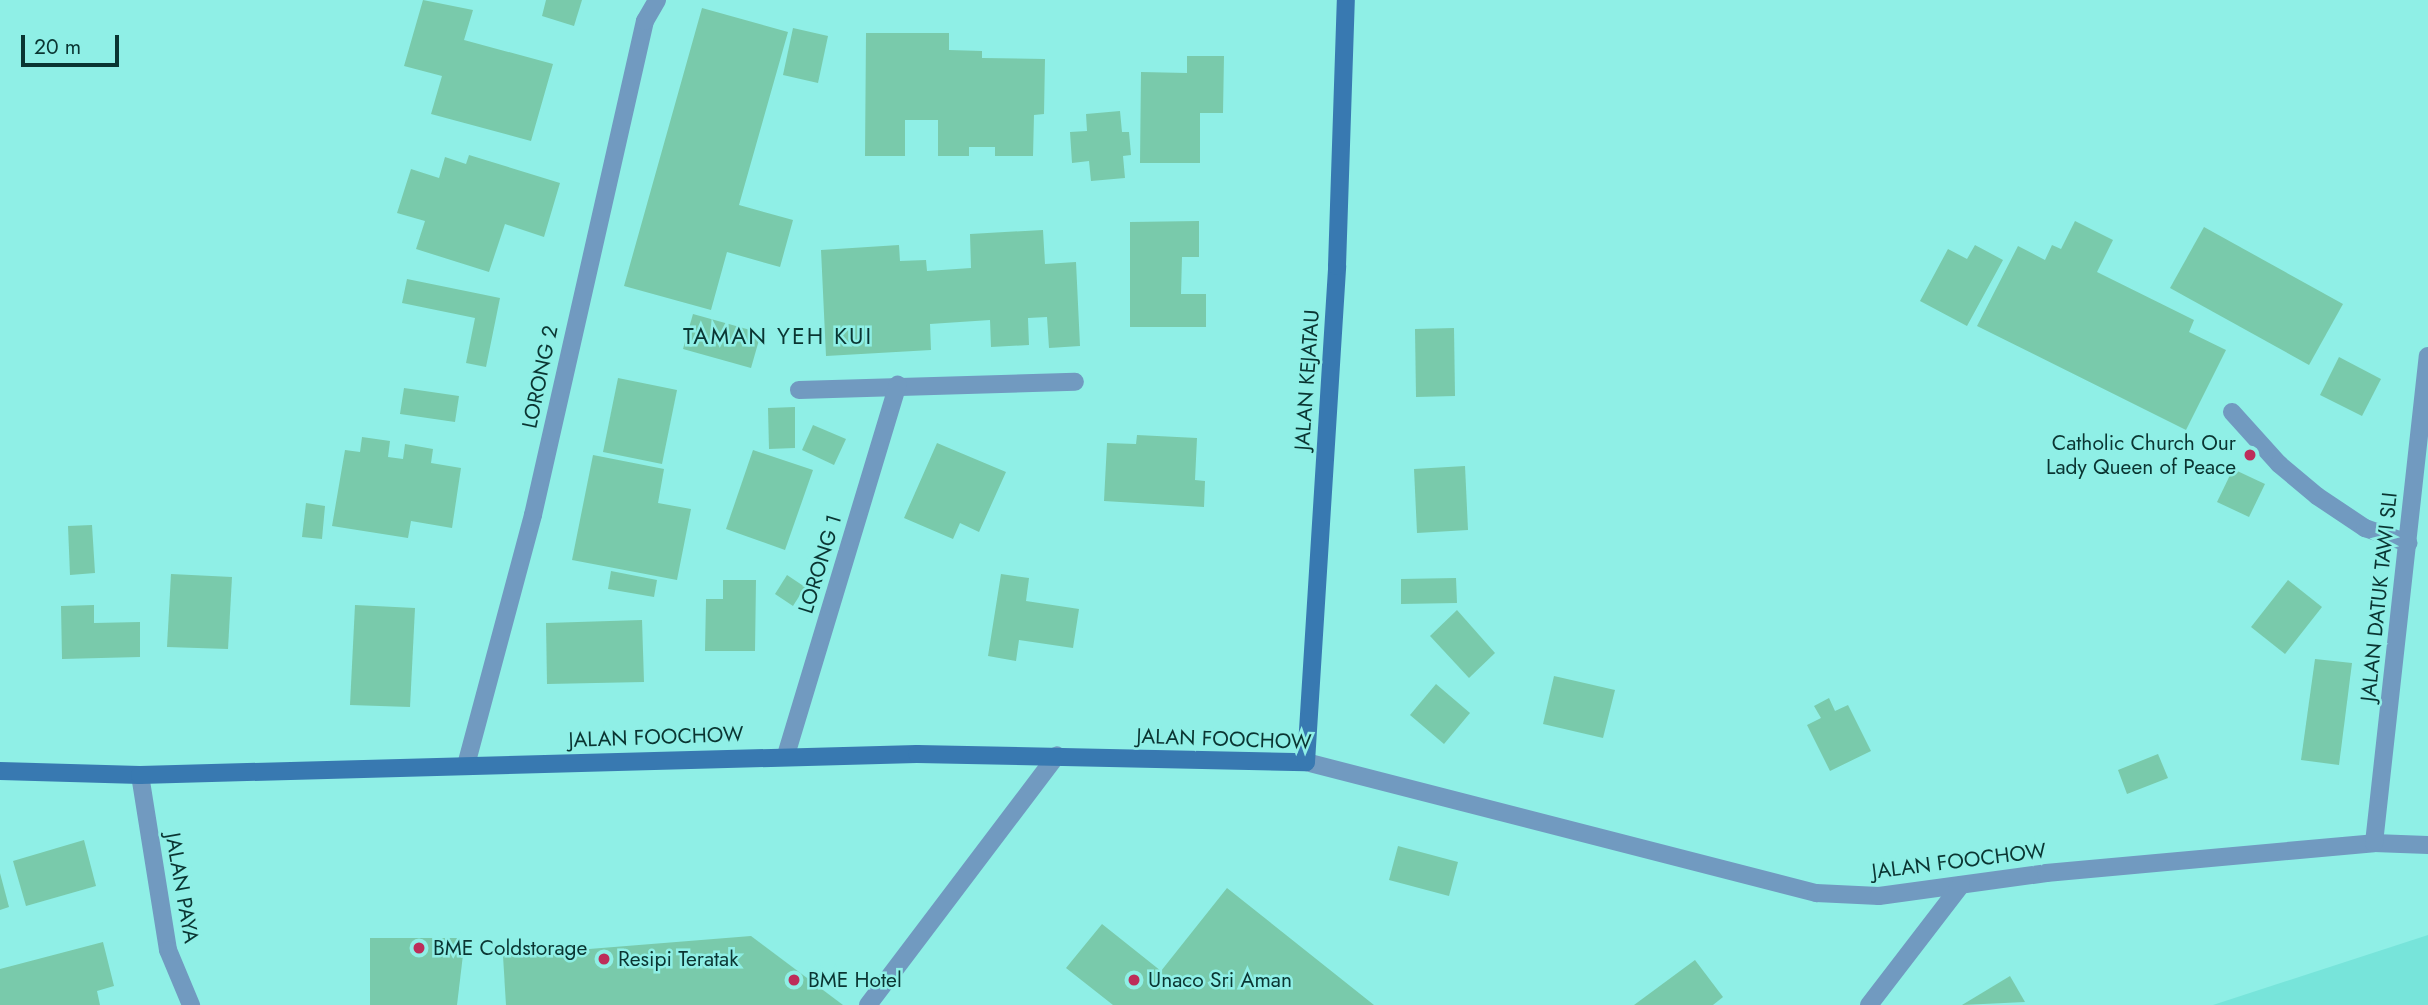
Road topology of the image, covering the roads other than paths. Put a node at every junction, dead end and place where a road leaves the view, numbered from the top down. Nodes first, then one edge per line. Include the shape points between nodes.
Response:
1 (657, 0) edge
2 (1346, 0) edge
3 (2428, 356) edge
4 (1075, 382) dead end
5 (898, 385) junction
6 (799, 390) dead end
7 (2232, 412) dead end
8 (2408, 543) junction
9 (786, 755) junction
10 (1057, 755) junction
11 (1306, 762) junction
12 (466, 765) junction
13 (0, 771) edge
14 (140, 775) junction
15 (2374, 843) junction
16 (2428, 845) edge
17 (1961, 885) junction
18 (191, 1005) edge
19 (868, 1005) edge
20 (1869, 1005) edge

1 - 12 street, LORONG 2 via 645,21 533,515
2 - 11 main road, JALAN KEJATAU via 1337,266
3 - 8 street, JALAN DATUK TAWI SLI
4 - 5 street
5 - 6 street
5 - 9 street, LORONG 1
7 - 8 street via 2279,464 2316,496 2365,528
8 - 15 street, JALAN DATUK TAWI SLI
9 - 10 main road, JALAN FOOCHOW
9 - 12 main road, JALAN FOOCHOW
10 - 11 main road, JALAN FOOCHOW
10 - 19 street
11 - 17 street, JALAN FOOCHOW via 1816,893 1879,896
12 - 14 main road, JALAN FOOCHOW
13 - 14 main road, JALAN FOOCHOW
14 - 18 street, JALAN PAYA via 168,950
15 - 16 street, JALAN FOOCHOW
15 - 17 street, JALAN FOOCHOW
17 - 20 street

